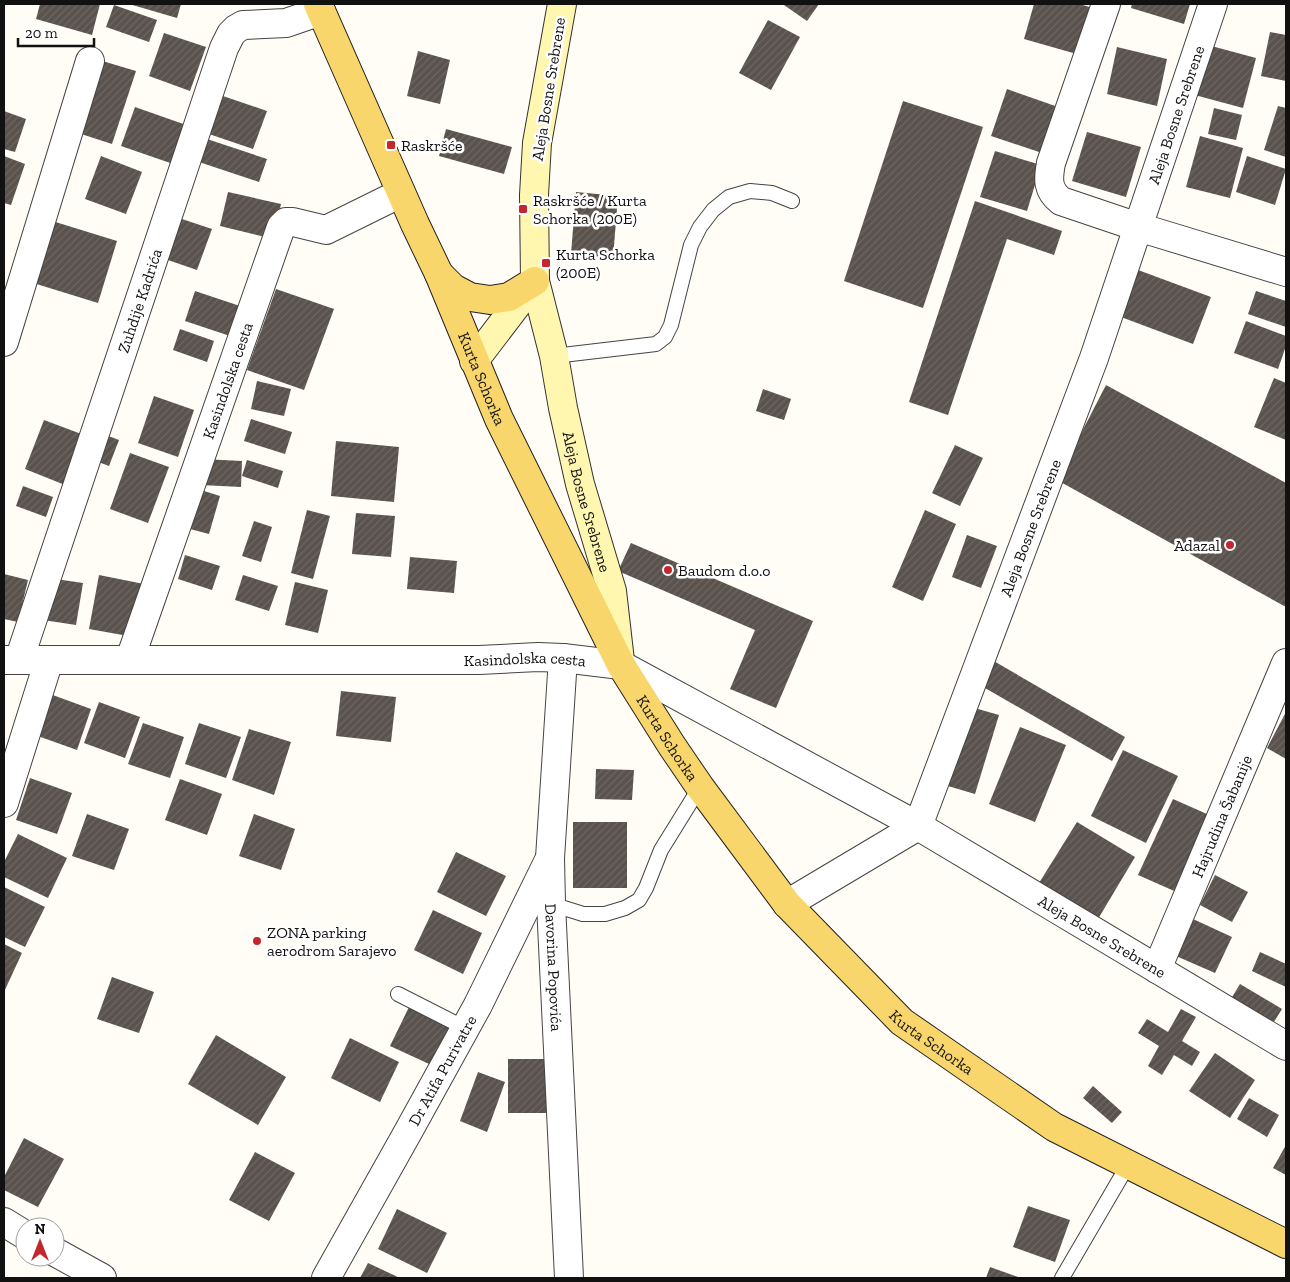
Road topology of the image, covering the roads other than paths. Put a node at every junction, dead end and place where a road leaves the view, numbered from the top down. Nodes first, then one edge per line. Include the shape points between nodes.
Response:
1 (562, 4) edge
2 (1106, 4) edge
3 (1213, 4) edge
4 (320, 8) edge
5 (90, 61) dead end
6 (401, 193) junction
7 (792, 200) dead end
8 (1138, 227) junction
9 (1286, 272) edge
10 (439, 274) junction
11 (535, 281) junction
12 (4, 342) edge
13 (554, 356) junction
14 (474, 361) junction
15 (562, 658) junction
16 (11, 660) edge
17 (49, 660) junction
18 (130, 660) junction
19 (1286, 663) edge
20 (621, 665) junction
21 (700, 787) junction
22 (4, 803) edge
23 (918, 826) junction
24 (550, 858) junction
25 (551, 904) junction
26 (787, 904) junction
27 (1157, 969) junction
28 (398, 994) dead end
29 (465, 1028) junction
30 (1286, 1046) edge
31 (1128, 1165) junction
32 (4, 1222) edge
33 (15, 1228) edge
34 (1286, 1244) edge
35 (65, 1258) edge
36 (102, 1278) edge
37 (326, 1278) edge
38 (569, 1278) edge
39 (1062, 1278) edge

1 - 11 street, Aleja Bosne Srebrene via 537,142
2 - 8 street via 1052,163 1050,186 1053,195 1061,201
3 - 8 street, Aleja Bosne Srebrene
4 - 6 main road, Kurta Schorka
4 - 16 street, Zuhdije Kadrića via 286,23 244,25 231,34 224,48
5 - 12 street
6 - 10 main road, Kurta Schorka
6 - 18 street, Kasindolska cesta via 326,230 293,222 286,222 281,227
7 - 13 lane via 772,193 750,191 729,197 713,210 691,245 671,325 665,337 656,344
8 - 9 street
8 - 23 street, Aleja Bosne Srebrene via 1094,358
10 - 11 main road via 453,288 470,297 490,300 509,298
10 - 14 main road, Kurta Schorka
11 - 13 street, Aleja Bosne Srebrene
11 - 14 street
13 - 20 street, Aleja Bosne Srebrene via 562,408 580,484 612,591
14 - 20 main road, Kurta Schorka via 499,419
15 - 18 street, Kasindolska cesta
15 - 20 street, Kasindolska cesta
15 - 24 street, Davorina Popovića
16 - 17 street, Kasindolska cesta
17 - 18 street, Kasindolska cesta
17 - 22 street
19 - 27 street, Hajrudina Šabanije
20 - 21 main road, Kurta Schorka
20 - 23 street, Aleja Bosne Srebrene
21 - 25 lane via 661,850 639,900 605,914 583,914
21 - 26 main road, Kurta Schorka
23 - 26 street
23 - 27 street, Aleja Bosne Srebrene
24 - 25 street, Davorina Popovića
24 - 29 street, Dr Atifa Purivatre
25 - 38 street, Davorina Popovića
26 - 31 main road, Kurta Schorka via 902,1022 1054,1127
27 - 30 street, Aleja Bosne Srebrene
28 - 29 lane
29 - 37 street, Dr Atifa Purivatre
31 - 34 main road, Kurta Schorka
31 - 39 lane
32 - 33 street
35 - 36 street

